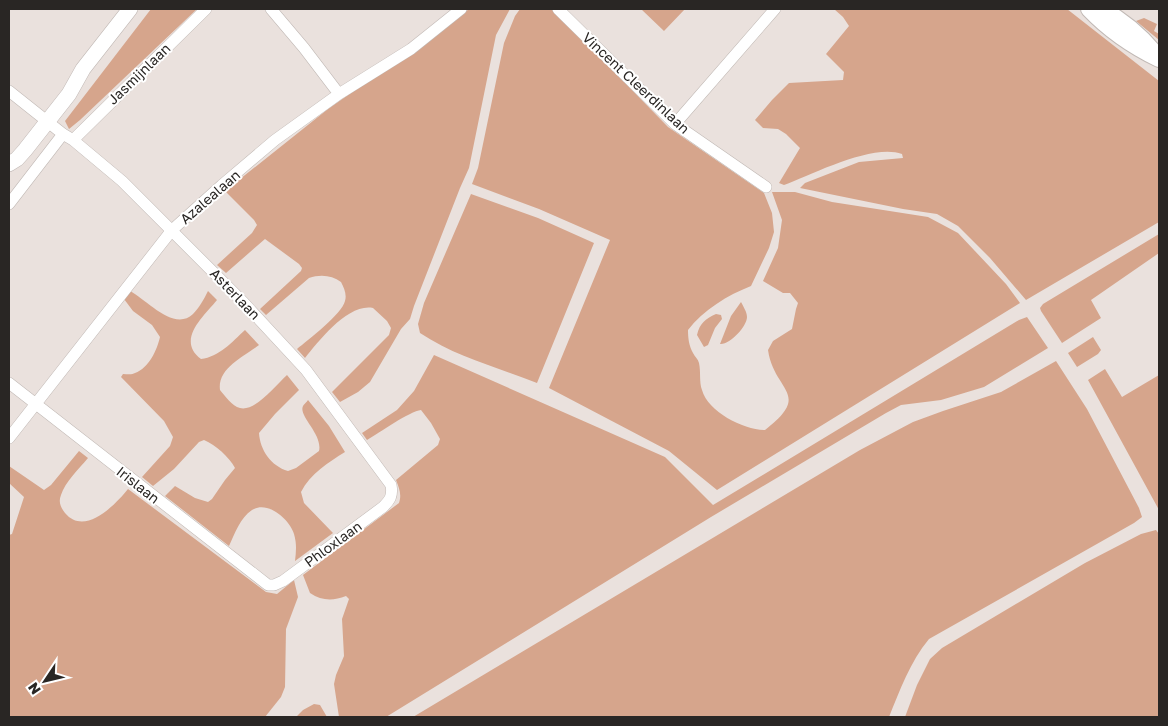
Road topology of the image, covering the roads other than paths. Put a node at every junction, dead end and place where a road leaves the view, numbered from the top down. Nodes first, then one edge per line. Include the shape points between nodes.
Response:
1 (130, 9) edge
2 (206, 9) edge
3 (271, 9) edge
4 (460, 9) edge
5 (558, 9) edge
6 (774, 9) edge
7 (1089, 9) edge
8 (1102, 9) edge
9 (1159, 59) edge
10 (9, 91) edge
11 (339, 94) junction
12 (44, 119) junction
13 (675, 124) junction
14 (68, 137) junction
15 (9, 163) edge
16 (766, 187) dead end
17 (9, 204) edge
18 (172, 230) junction
19 (9, 383) edge
20 (35, 404) junction
21 (9, 438) edge
22 (393, 493) joint
23 (268, 585) joint

1 - 12 street via 83,70 63,86
2 - 14 street, Jasmijnlaan
3 - 11 street
4 - 11 street, Azalealaan via 411,49
5 - 13 street, Vincent Cleerdinlaan
6 - 13 street
7 - 9 main road via 1128,44
8 - 9 main road via 1131,29
10 - 12 street, Asterlaan
11 - 18 street, Azalealaan via 276,140
12 - 14 street, Asterlaan
12 - 15 street via 18,144
13 - 16 street, Vincent Cleerdinlaan
14 - 17 street, Jasmijnlaan
14 - 18 street, Asterlaan via 122,181
18 - 20 street, Azalealaan
18 - 22 street, Asterlaan via 306,370
19 - 20 street, Irislaan
20 - 21 street, Azalealaan
20 - 23 street, Irislaan
22 - 23 street, Phloxlaan via 383,507 283,581

